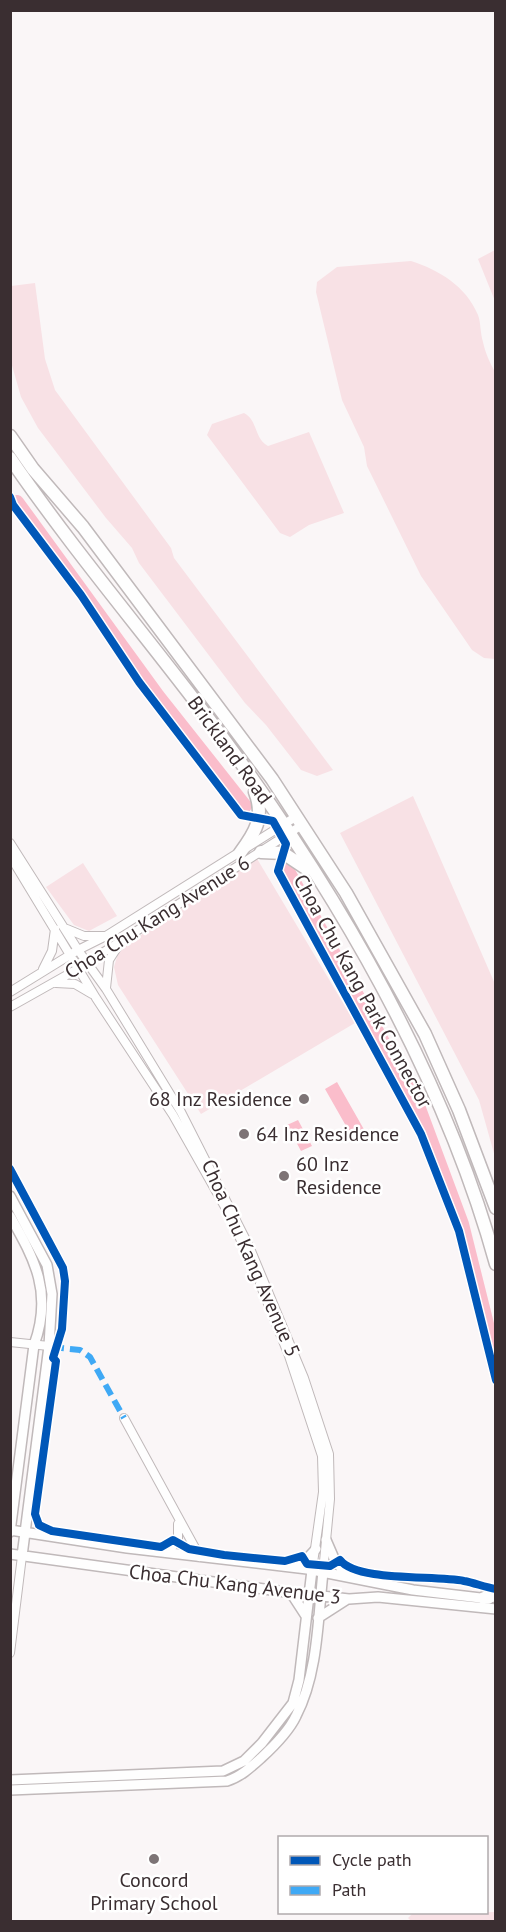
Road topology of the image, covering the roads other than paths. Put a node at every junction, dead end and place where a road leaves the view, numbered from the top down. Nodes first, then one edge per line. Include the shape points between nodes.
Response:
1 (10, 436) edge
2 (10, 458) edge
3 (245, 769) junction
4 (299, 820) junction
5 (286, 829) junction
6 (10, 843) edge
7 (261, 852) junction
8 (240, 853) junction
9 (10, 856) edge
10 (315, 875) junction
11 (59, 927) junction
12 (106, 936) junction
13 (122, 940) junction
14 (74, 952) junction
15 (87, 962) junction
16 (78, 968) junction
17 (42, 970) junction
18 (52, 984) junction
19 (106, 989) junction
20 (10, 992) edge
21 (96, 998) junction
22 (10, 1007) edge
23 (217, 1186) junction
24 (10, 1197) edge
25 (495, 1208) edge
26 (10, 1216) edge
27 (495, 1264) edge
28 (10, 1342) edge
29 (34, 1345) junction
30 (49, 1346) junction
31 (124, 1418) dead end
32 (325, 1509) junction
33 (176, 1516) junction
34 (11, 1530) edge
35 (24, 1532) junction
36 (326, 1540) junction
37 (316, 1549) junction
38 (162, 1553) junction
39 (10, 1554) edge
40 (22, 1556) junction
41 (200, 1557) junction
42 (279, 1566) junction
43 (312, 1570) junction
44 (322, 1572) junction
45 (353, 1577) junction
46 (286, 1593) junction
47 (310, 1595) junction
48 (320, 1596) junction
49 (492, 1597) edge
50 (349, 1599) junction
51 (495, 1610) edge
52 (307, 1618) junction
53 (318, 1618) junction
54 (10, 1653) edge
55 (10, 1780) edge
56 (10, 1790) edge

1 - 4 main road, Brickland Road via 100,549
2 - 3 main road, Brickland Road
3 - 5 main road, Brickland Road
3 - 8 main road via 260,802 260,813 258,826
4 - 5 street, Choa Chu Kang Avenue 6
4 - 25 main road, Brickland Road via 346,893 425,1034 459,1110
5 - 7 street, Choa Chu Kang Avenue 6
5 - 8 street, Choa Chu Kang Avenue 6
5 - 10 main road, Brickland Road
6 - 11 street
7 - 10 main road via 292,856
7 - 13 street, Choa Chu Kang Avenue 6
8 - 12 street, Choa Chu Kang Avenue 6
9 - 11 street
10 - 27 main road, Brickland Road via 426,1071 464,1163
11 - 12 street via 84,936
11 - 14 street
11 - 17 street
12 - 14 street, Choa Chu Kang Avenue 6
13 - 15 street, Choa Chu Kang Avenue 6
13 - 19 street via 109,960
14 - 15 street, Choa Chu Kang Avenue 5
14 - 16 street, Choa Chu Kang Avenue 5
14 - 17 street, Choa Chu Kang Avenue 6
15 - 16 street, Choa Chu Kang Avenue 6
15 - 19 street, Choa Chu Kang Avenue 5
16 - 18 street, Choa Chu Kang Avenue 6
16 - 21 street, Choa Chu Kang Avenue 5
17 - 20 street, Choa Chu Kang Avenue 6
18 - 21 street via 75,984
18 - 22 street, Choa Chu Kang Avenue 6
19 - 23 street, Choa Chu Kang Avenue 5 via 181,1112
21 - 23 street, Choa Chu Kang Avenue 5
23 - 32 street, Choa Chu Kang Avenue 5 via 297,1380 322,1456
24 - 30 street via 47,1265 52,1294
26 - 29 street via 40,1273 42,1303
28 - 29 street
29 - 30 street
29 - 34 street
30 - 35 street
31 - 33 street
32 - 36 street, Choa Chu Kang Avenue 5
32 - 37 street, Choa Chu Kang Avenue 5
33 - 38 street via 178,1542
33 - 41 street
34 - 35 street, Choa Chu Kang Avenue 3
35 - 38 street, Choa Chu Kang Avenue 3
35 - 40 street
36 - 44 street, Choa Chu Kang Avenue 5
36 - 45 street via 336,1563
37 - 42 street via 304,1561
37 - 43 street, Choa Chu Kang Avenue 5
38 - 41 street, Choa Chu Kang Avenue 3
39 - 40 street, Choa Chu Kang Avenue 3
40 - 46 street, Choa Chu Kang Avenue 3
40 - 54 street
41 - 42 street, Choa Chu Kang Avenue 3
42 - 43 street, Choa Chu Kang Avenue 3
43 - 44 street, Choa Chu Kang Avenue 3
43 - 47 street, Choa Chu Kang Avenue 5
44 - 45 street, Choa Chu Kang Avenue 3
44 - 48 street, Choa Chu Kang Avenue 5
45 - 49 street, Choa Chu Kang Avenue 3 via 413,1590
46 - 47 street, Choa Chu Kang Avenue 3
46 - 52 street via 294,1596
47 - 48 street, Choa Chu Kang Avenue 3
47 - 52 street, Choa Chu Kang Avenue 5
48 - 50 street, Choa Chu Kang Avenue 3
48 - 53 street, Choa Chu Kang Avenue 5
50 - 51 street, Choa Chu Kang Avenue 3 via 378,1597
50 - 53 street
52 - 55 street, Choa Chu Kang Avenue 5 via 293,1703 244,1761 223,1771
53 - 56 street, Choa Chu Kang Avenue 5 via 308,1681 295,1719 270,1750 232,1780

